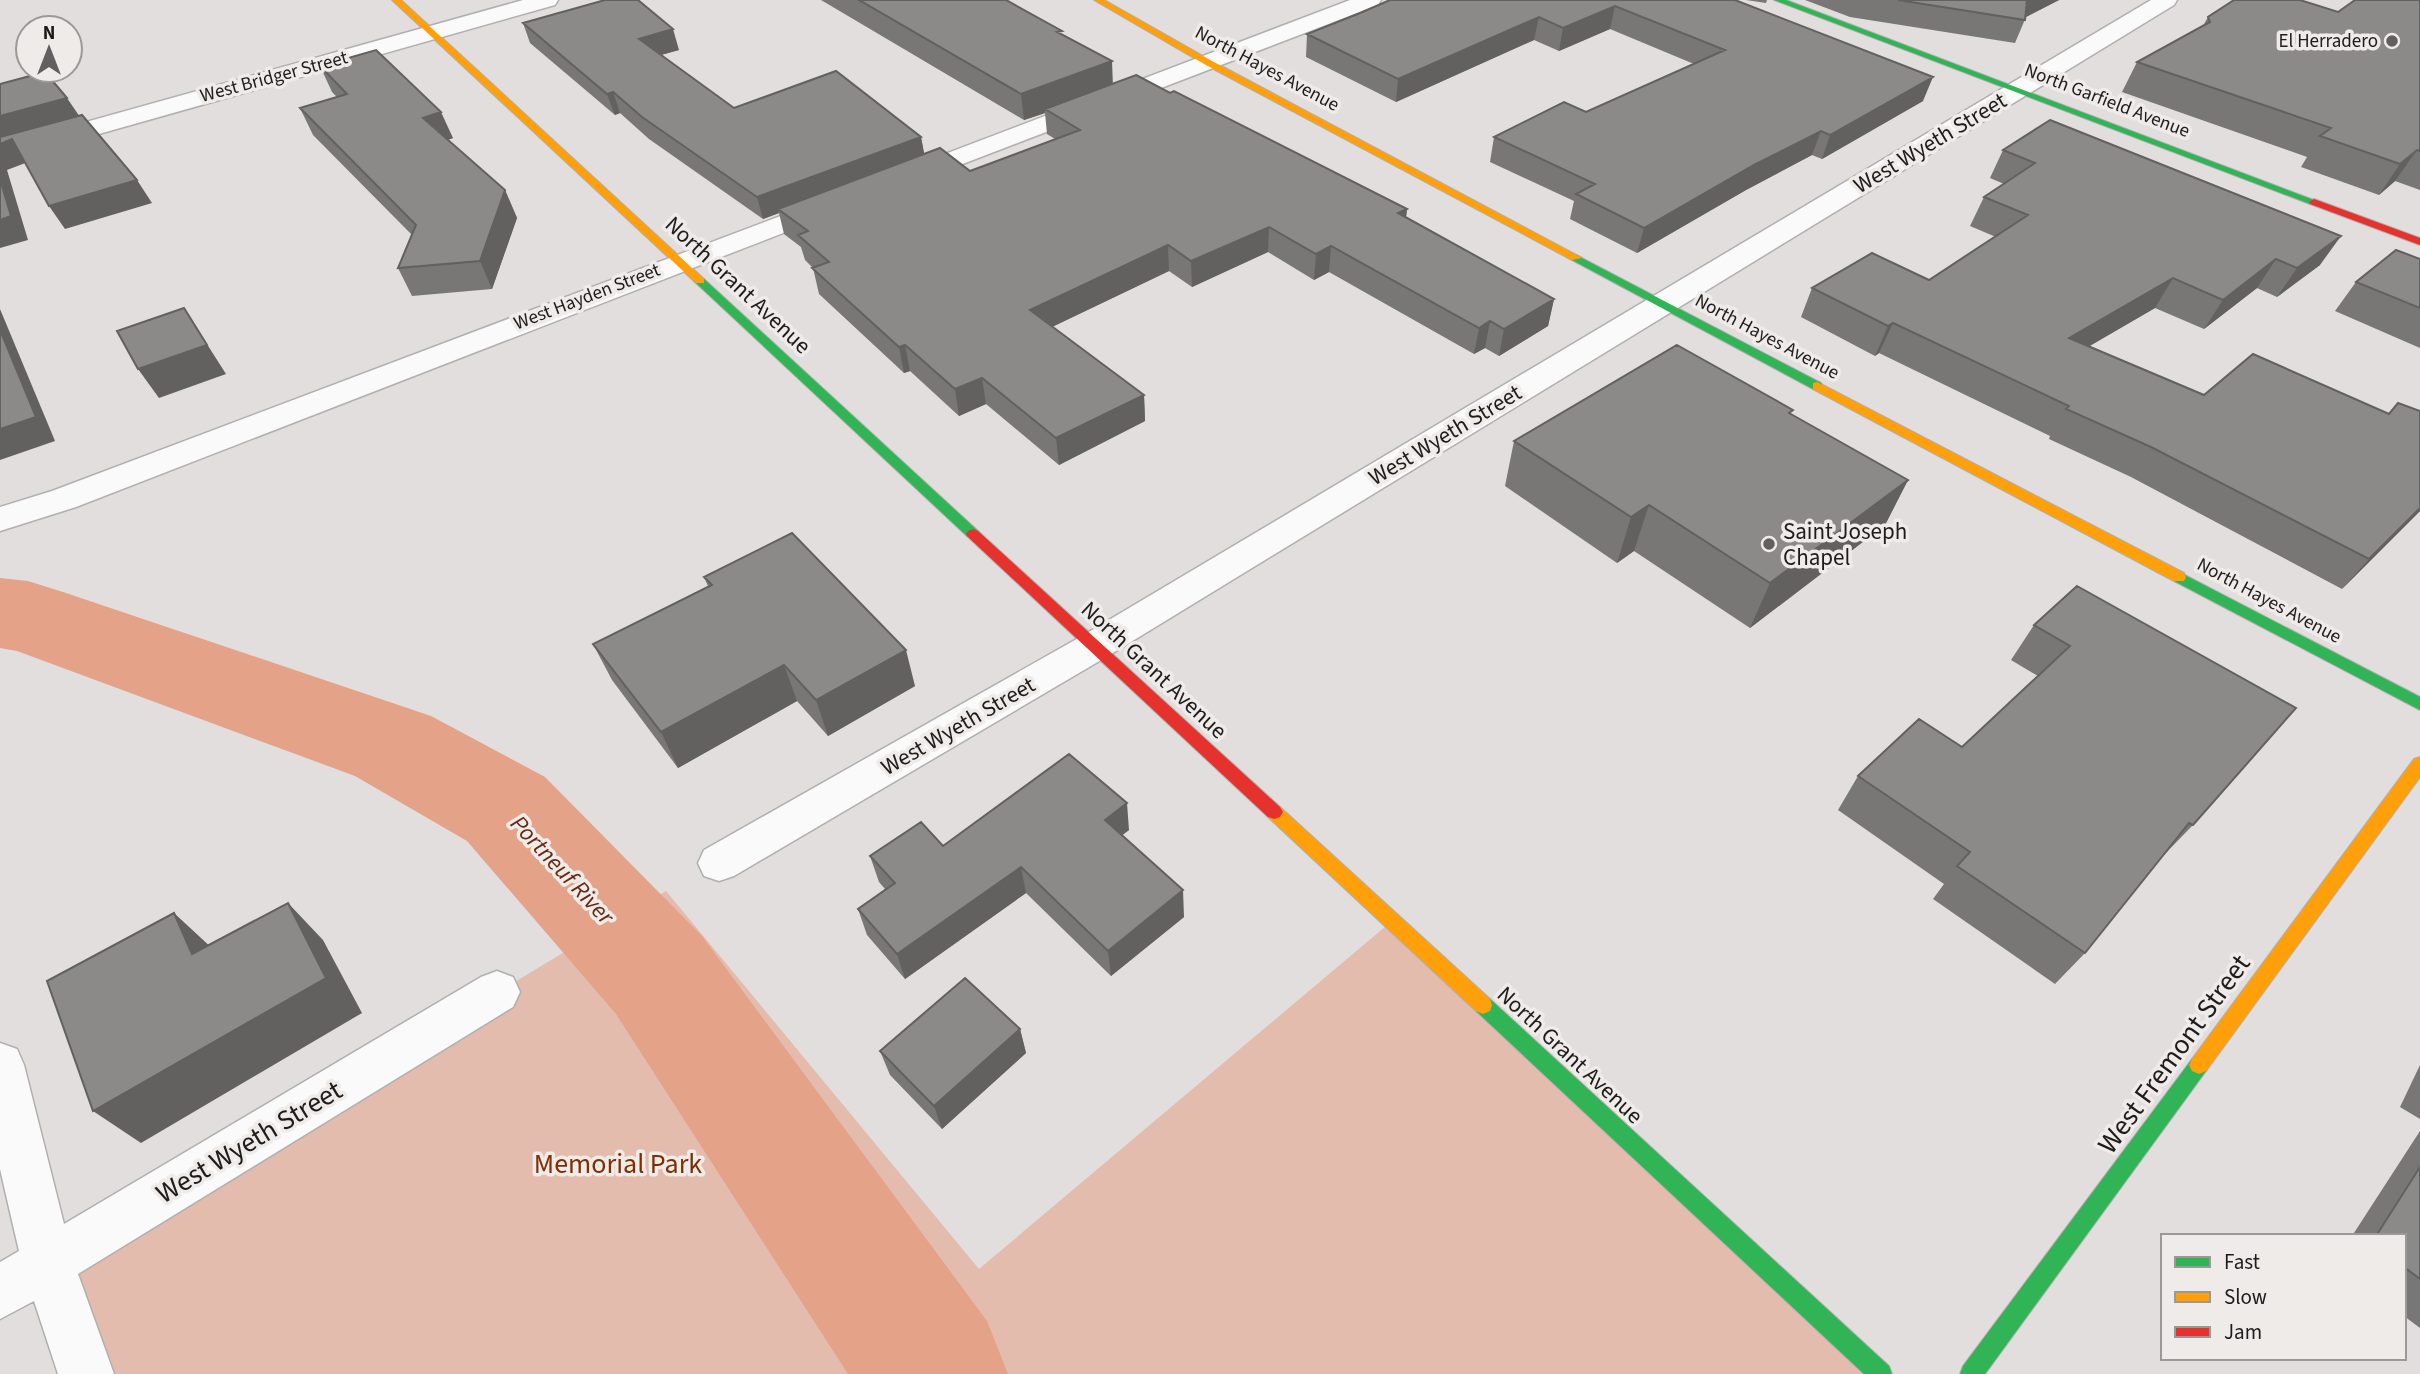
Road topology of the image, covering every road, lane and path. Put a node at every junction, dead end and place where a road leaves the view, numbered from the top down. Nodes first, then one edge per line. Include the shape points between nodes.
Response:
1 (396, 0) edge
2 (547, 0) edge
3 (1098, 0) edge
4 (1370, 0) edge
5 (1779, 0) edge
6 (2166, 0) edge
7 (432, 33) junction
8 (1209, 63) junction
9 (2017, 90) junction
10 (0, 154) edge
11 (2420, 242) edge
12 (679, 262) junction
13 (1662, 304) junction
14 (0, 519) edge
15 (1095, 646) junction
16 (2420, 704) edge
17 (2420, 764) edge
18 (719, 863) dead end
19 (497, 992) dead end
20 (0, 1065) edge
21 (48, 1263) junction
22 (0, 1292) edge
23 (86, 1374) edge
24 (1881, 1374) edge
25 (1971, 1374) edge

1 - 7 street, North Grant Avenue
2 - 7 street, West Bridger Street
3 - 8 street, North Hayes Avenue
4 - 8 street, West Hayden Street
5 - 9 street, North Garfield Avenue
6 - 9 street, West Wyeth Street
7 - 10 street, West Bridger Street
7 - 12 street, North Grant Avenue
8 - 12 street, West Hayden Street
8 - 13 street, North Hayes Avenue
9 - 11 street, North Garfield Avenue
9 - 13 street, West Wyeth Street
12 - 14 street, West Hayden Street via 64,499
12 - 15 street, North Grant Avenue
13 - 15 street, West Wyeth Street
13 - 16 street, North Hayes Avenue
15 - 18 street, West Wyeth Street
15 - 24 street, North Grant Avenue
17 - 25 street, West Fremont Street
19 - 21 street, West Wyeth Street
20 - 21 street
21 - 22 street, West Wyeth Street
21 - 23 street

